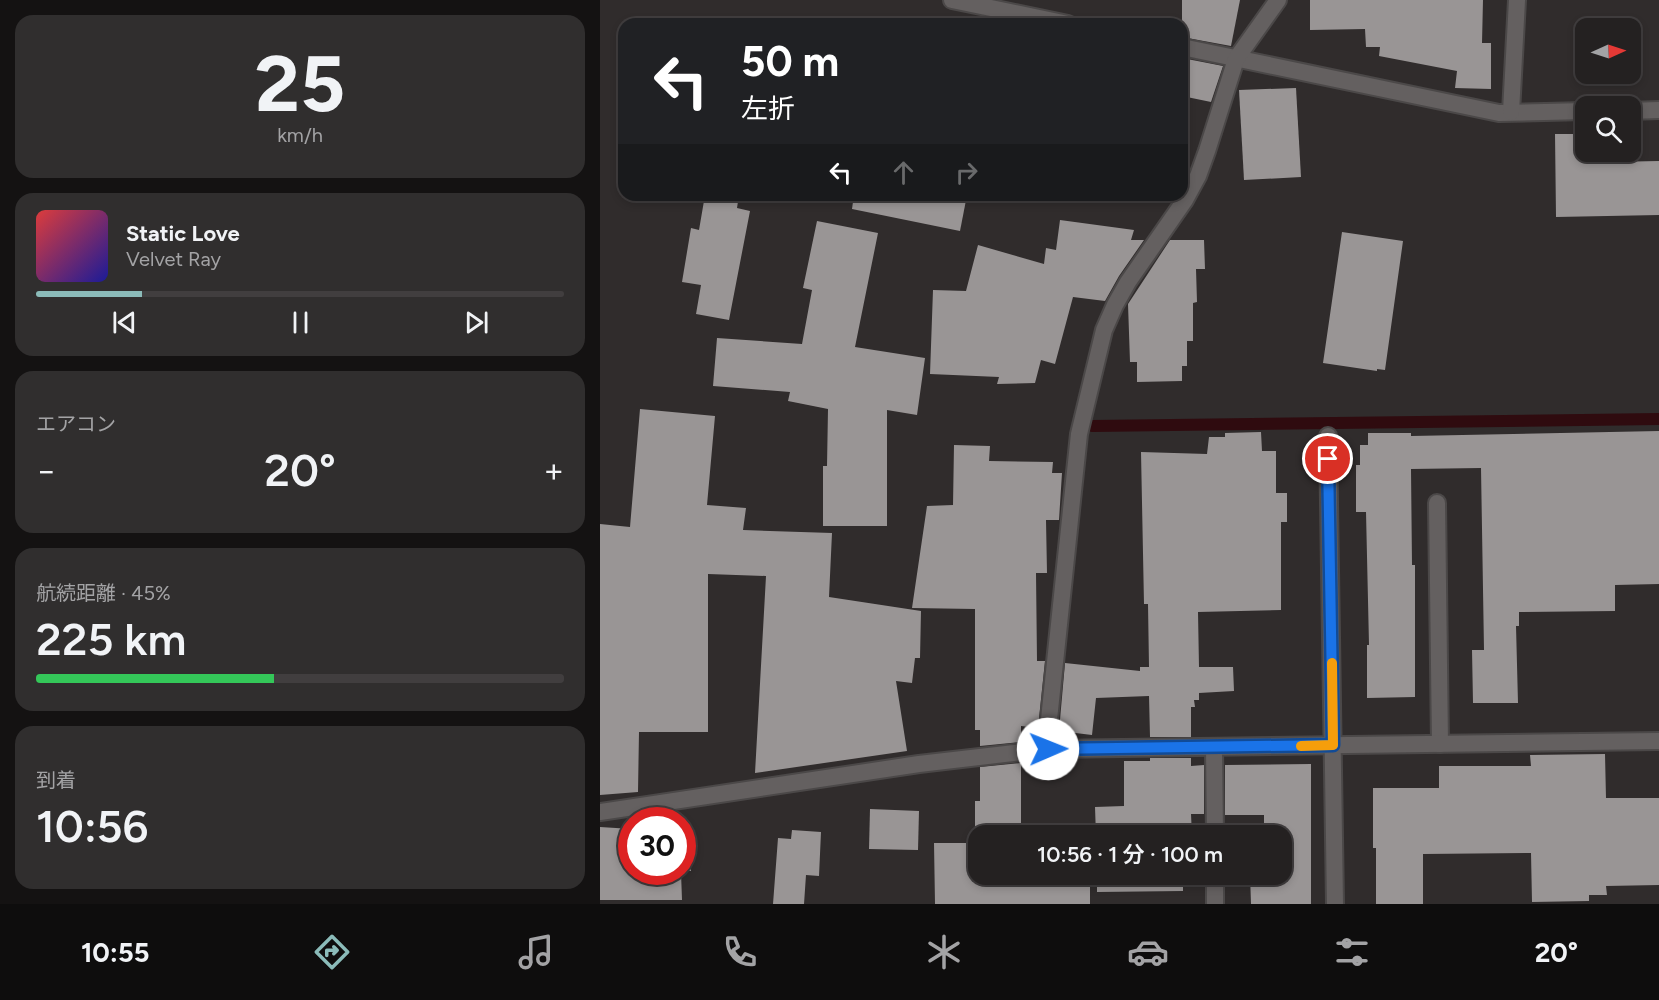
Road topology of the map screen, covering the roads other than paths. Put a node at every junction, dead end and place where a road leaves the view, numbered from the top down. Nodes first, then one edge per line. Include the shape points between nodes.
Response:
1 (952, 0) edge
2 (1278, 0) edge
3 (1517, 0) edge
4 (1039, 18) edge
5 (1188, 48) edge
6 (1236, 59) junction
7 (1659, 110) edge
8 (1575, 111) edge
9 (1641, 111) edge
10 (1511, 112) junction
11 (1188, 194) edge
12 (1184, 201) edge
13 (1328, 436) dead end
14 (1437, 503) dead end
15 (1659, 741) edge
16 (1440, 744) junction
17 (1333, 745) junction
18 (1214, 747) junction
19 (1048, 749) junction
20 (600, 812) edge
21 (1215, 825) edge
22 (1215, 885) edge
23 (1215, 904) edge
24 (1335, 904) edge

1 - 4 street
2 - 6 street
3 - 10 street
5 - 6 street
6 - 10 street
6 - 11 street via 1198,176
7 - 9 street
8 - 10 street
12 - 19 street via 1115,305 1097,355 1079,434
13 - 17 street
14 - 16 street
15 - 16 street
16 - 17 street
17 - 18 street
17 - 24 street
18 - 19 street
18 - 21 street
19 - 20 street via 919,764
22 - 23 street

